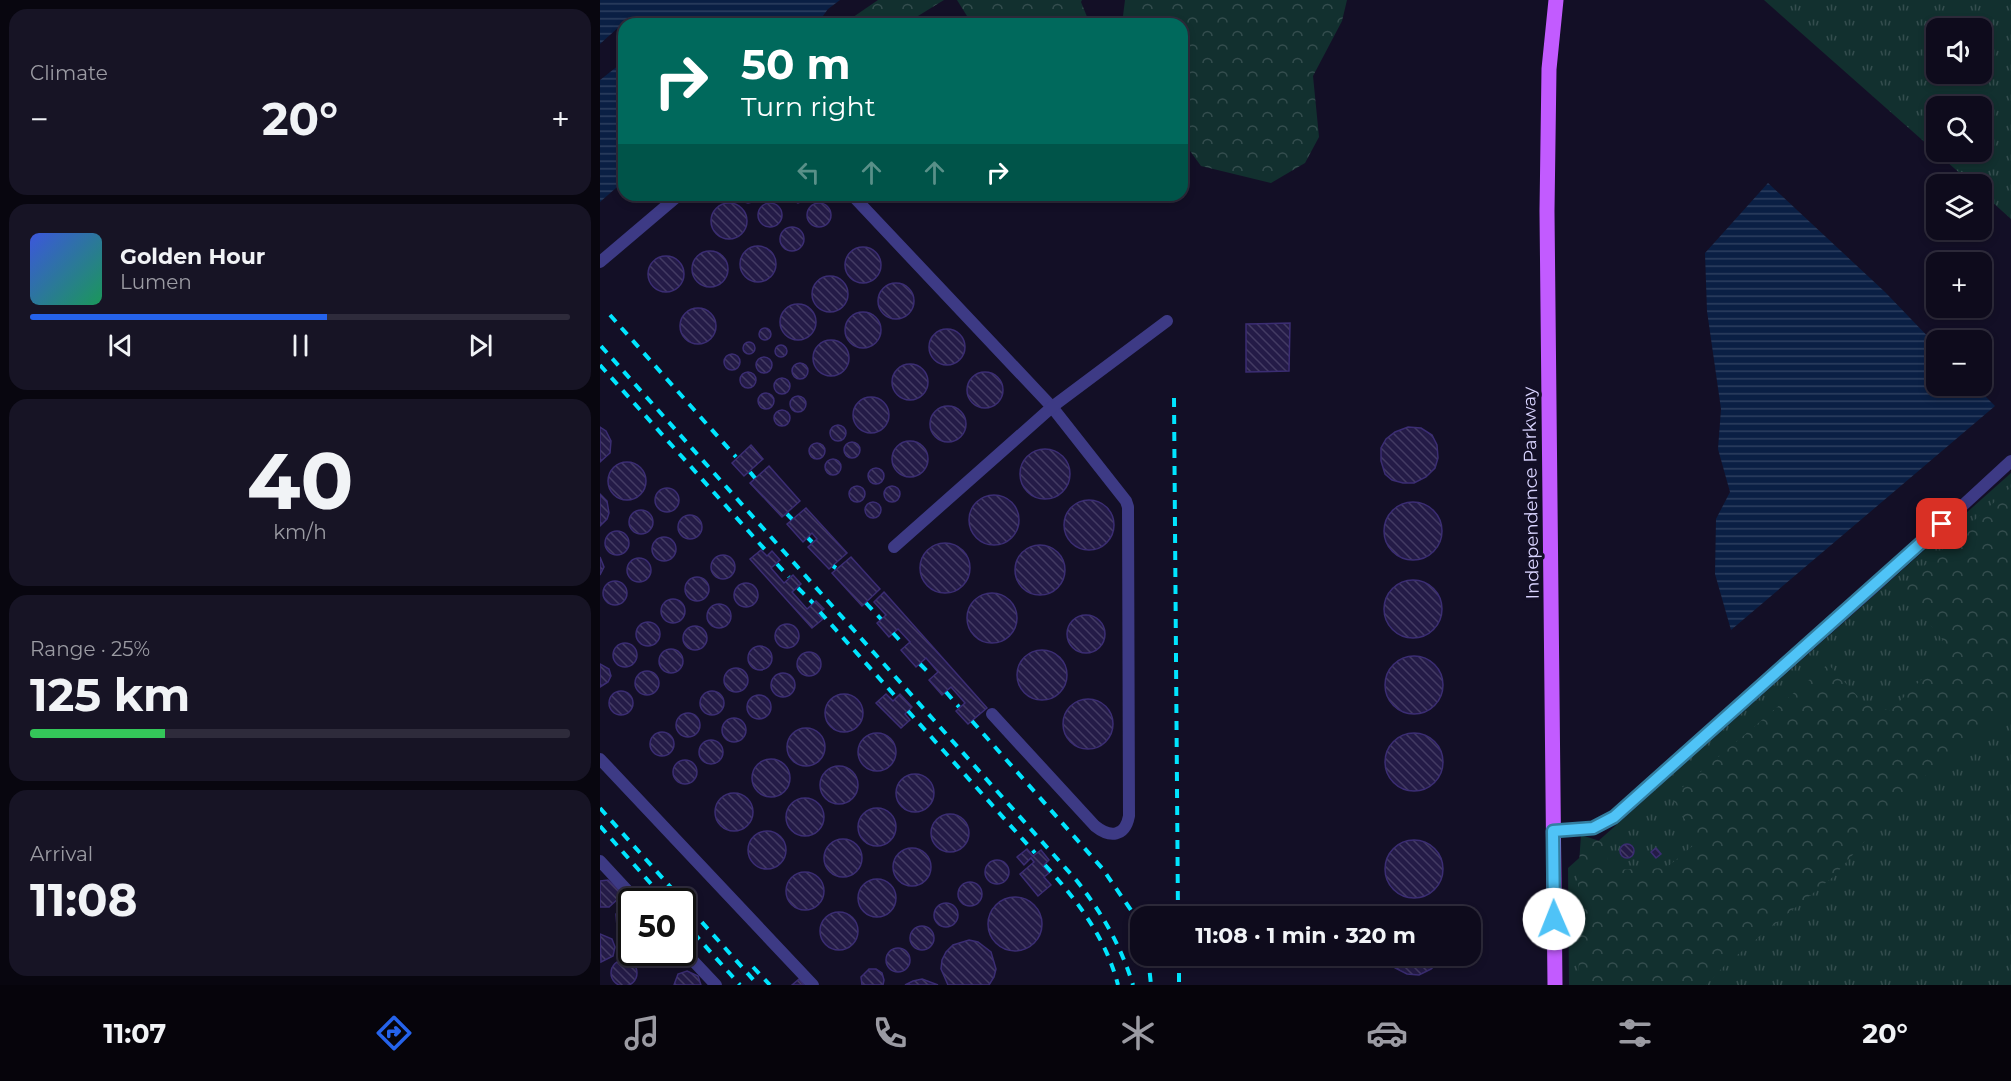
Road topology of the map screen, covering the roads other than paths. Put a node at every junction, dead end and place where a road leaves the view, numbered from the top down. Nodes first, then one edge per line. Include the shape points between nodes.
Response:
1 (1556, 0) edge
2 (672, 201) edge
3 (858, 201) edge
4 (600, 262) edge
5 (1167, 321) dead end
6 (1052, 407) junction
7 (2011, 460) edge
8 (894, 547) dead end
9 (992, 714) dead end
10 (600, 759) edge
11 (1553, 831) junction
12 (600, 861) edge
13 (625, 888) edge
14 (696, 964) edge
15 (716, 985) edge
16 (813, 985) edge
17 (1555, 985) edge

1 - 11 main road, Independence Parkway via 1549,69 1547,211
2 - 4 street
3 - 6 street
5 - 6 street
6 - 8 street
6 - 9 street via 1128,507 1129,816 1123,830 1109,834 1095,826
7 - 11 street via 1614,817 1593,828
10 - 16 street
11 - 17 main road, Independence Parkway
12 - 13 street
14 - 15 street

